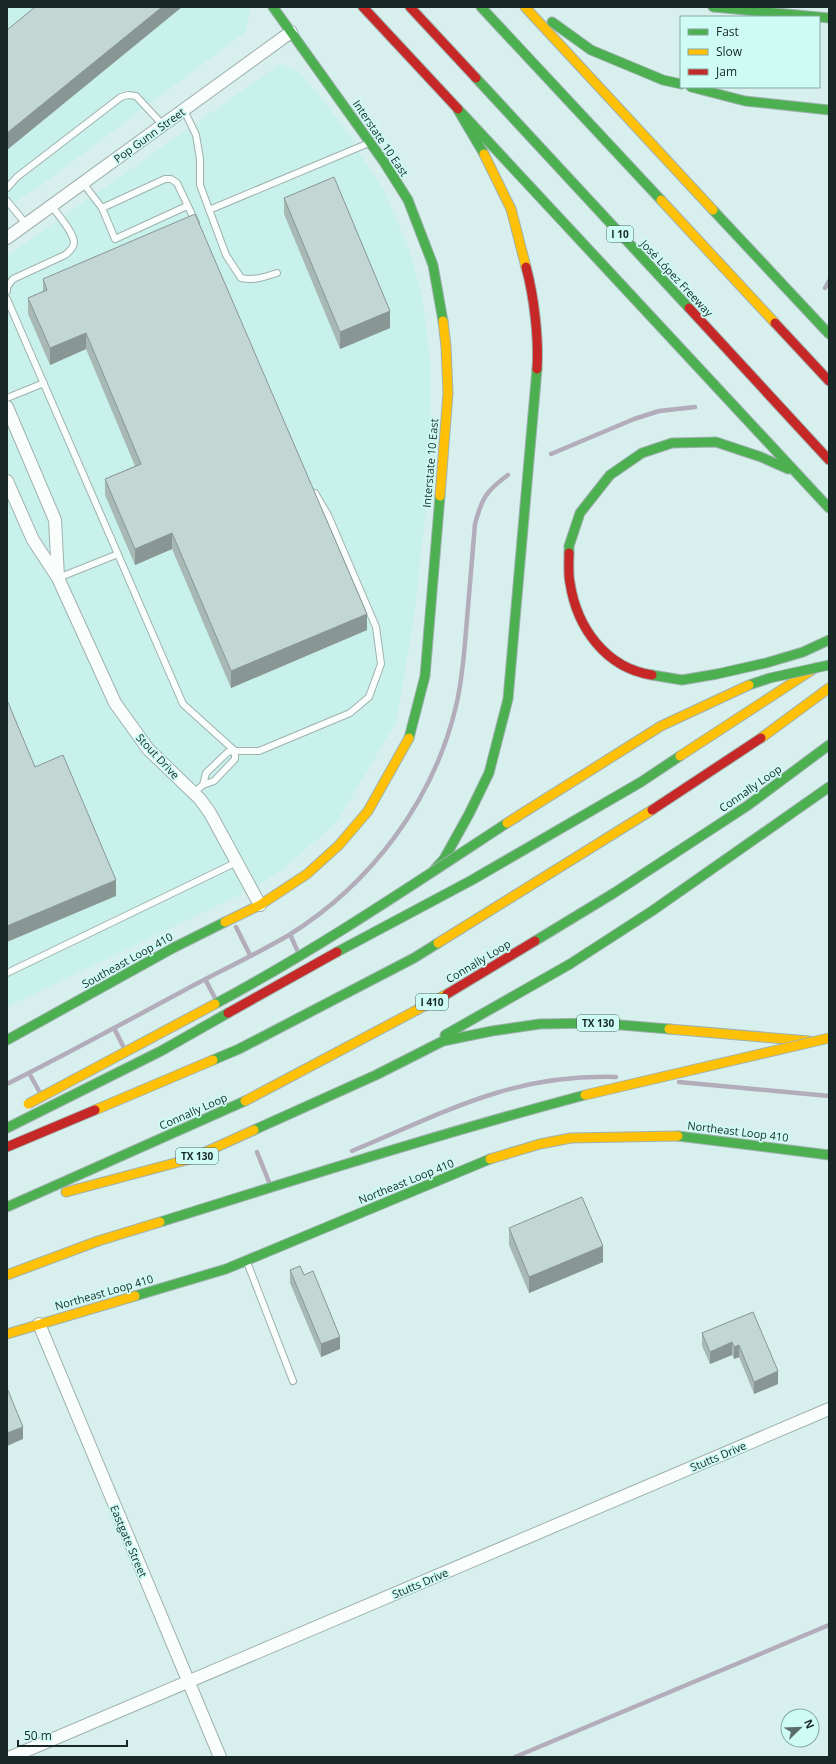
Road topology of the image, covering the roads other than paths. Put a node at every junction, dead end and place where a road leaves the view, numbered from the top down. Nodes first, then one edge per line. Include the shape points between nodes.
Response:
1 (273, 7) edge
2 (363, 7) edge
3 (410, 7) edge
4 (481, 7) edge
5 (525, 7) edge
6 (532, 7) edge
7 (713, 7) edge
8 (808, 16) edge
9 (292, 32) junction
10 (680, 84) edge
11 (695, 88) edge
12 (184, 110) junction
13 (458, 110) junction
14 (829, 110) edge
15 (163, 125) junction
16 (370, 142) junction
17 (83, 183) junction
18 (7, 188) edge
19 (7, 201) edge
20 (51, 206) junction
21 (187, 206) junction
22 (102, 208) junction
23 (209, 210) junction
24 (26, 224) junction
25 (198, 226) edge
26 (7, 238) edge
27 (277, 273) dead end
28 (7, 291) edge
29 (7, 299) edge
30 (829, 334) edge
31 (829, 381) edge
32 (44, 383) junction
33 (7, 398) edge
34 (7, 407) edge
35 (829, 460) edge
36 (797, 473) junction
37 (7, 481) edge
38 (313, 488) edge
39 (829, 508) edge
40 (118, 554) junction
41 (58, 578) junction
42 (829, 640) edge
43 (829, 656) edge
44 (829, 665) edge
45 (829, 688) edge
46 (829, 745) edge
47 (235, 751) junction
48 (202, 785) junction
49 (829, 787) edge
50 (194, 793) junction
51 (237, 862) junction
52 (400, 904) dead end
53 (260, 905) junction
54 (389, 915) dead end
55 (372, 932) junction
56 (7, 973) edge
57 (829, 1038) edge
58 (7, 1040) edge
59 (829, 1042) edge
60 (376, 1075) junction
61 (24, 1105) dead end
62 (7, 1128) edge
63 (7, 1147) edge
64 (829, 1155) edge
65 (7, 1208) edge
66 (246, 1261) junction
67 (7, 1275) edge
68 (39, 1324) junction
69 (7, 1334) edge
70 (294, 1382) dead end
71 (829, 1409) edge
72 (188, 1682) junction
73 (11, 1757) edge
74 (220, 1757) edge

1 - 9 main road, Interstate 10 East
2 - 13 main road
3 - 35 main road, José López Freeway / I 10
4 - 31 main road
5 - 30 main road
6 - 10 main road via 591,50 663,80
7 - 8 main road
9 - 12 street, Pop Gunn Street
9 - 16 main road, Interstate 10 East
11 - 14 main road via 745,101
12 - 15 street, Pop Gunn Street
12 - 23 lane via 196,135 200,159 200,185
13 - 36 main road
13 - 52 main road via 490,164 511,209 531,285 538,356 508,699 489,772 469,814 444,859
15 - 17 street, Pop Gunn Street
15 - 18 lane via 136,96 121,96 17,177
16 - 23 lane
16 - 53 main road, Interstate 10 East via 408,200 433,266 446,346 448,393 425,676 409,738 368,811 339,845 307,874
17 - 20 street, Pop Gunn Street
17 - 22 lane
19 - 24 lane
20 - 24 street, Pop Gunn Street
20 - 28 lane via 74,242 72,249 65,255 13,279
21 - 22 lane via 177,183 171,179
21 - 22 lane via 115,239
21 - 25 lane
23 - 27 lane via 226,255 241,278 256,279
24 - 26 street, Pop Gunn Street
29 - 32 lane
32 - 33 lane
32 - 40 lane
34 - 41 street, Stout Drive via 55,520
36 - 39 main road
36 - 42 main road via 716,442 672,443 642,453 610,475 580,513 569,546 570,583 580,619 600,648 621,664 645,674 682,680 717,674 803,652
37 - 41 street, Stout Drive via 33,540
38 - 47 lane via 328,515 376,627 381,664 369,697 350,713 259,751
40 - 41 lane
40 - 47 lane via 183,704
41 - 50 street, Stout Drive via 115,703 148,749
43 - 55 main road via 810,672 641,782 472,880
44 - 61 main road, bridge via 744,686 661,726 408,888 248,986
45 - 63 main road via 744,750 645,815 414,958 239,1049
46 - 65 main road, Connally Loop / I 410 via 747,806 614,893 442,997 259,1095
47 - 48 lane via 228,752 206,773
47 - 48 lane via 236,759 214,781
48 - 50 lane
49 - 60 main road via 589,952
50 - 51 street, Stout Drive via 210,813
51 - 53 street, Stout Drive
51 - 56 lane
53 - 58 main road, Southeast Loop 410 via 173,948
54 - 55 main road
55 - 62 main road via 161,1051
57 - 67 main road, bridge via 517,1112 105,1239
59 - 60 main road, TX 130 via 597,1023 540,1024 443,1041
60 - 65 main road, TX 130 via 190,1160
64 - 66 main road, Northeast Loop 410 via 675,1136 571,1138 501,1155
66 - 68 main road, Northeast Loop 410
66 - 70 lane
68 - 69 main road, Northeast Loop 410
68 - 72 street, Eastgate Street
71 - 72 street, Stutts Drive
72 - 73 street, Stutts Drive
72 - 74 street, Eastgate Street

